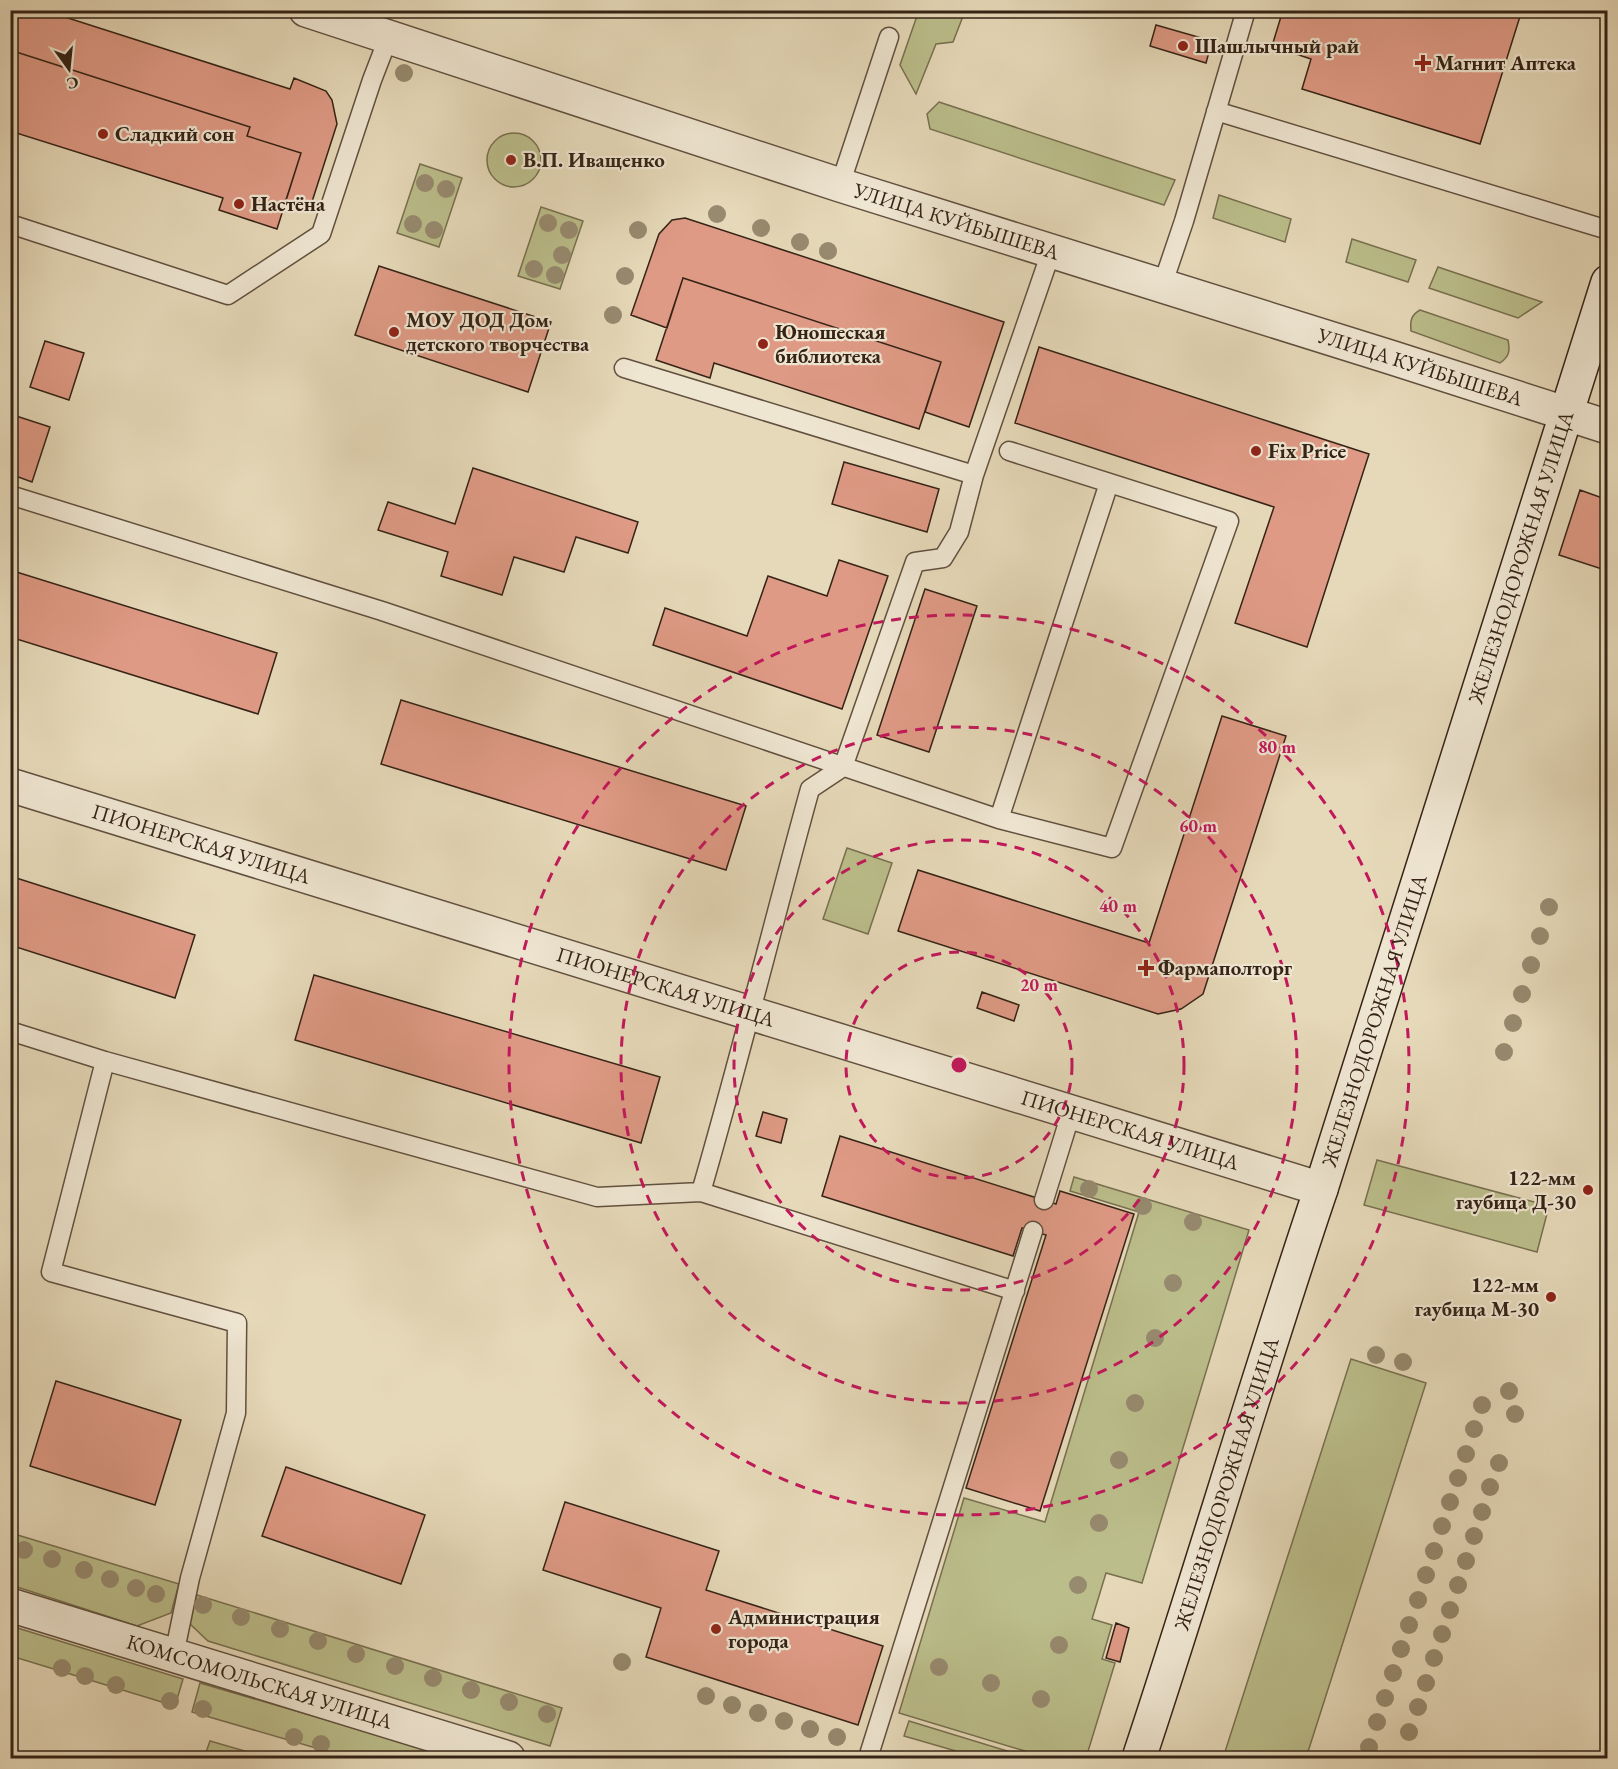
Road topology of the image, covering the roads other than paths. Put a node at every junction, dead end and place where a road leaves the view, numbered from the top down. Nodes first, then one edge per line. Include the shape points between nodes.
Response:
1 (306, 10) edge
2 (1246, 10) edge
3 (389, 36) junction
4 (889, 36) dead end
5 (1216, 111) junction
6 (840, 185) junction
7 (10, 224) edge
8 (1608, 230) edge
9 (1051, 252) junction
10 (1608, 282) edge
11 (1161, 286) junction
12 (624, 368) dead end
13 (1566, 414) junction
14 (1608, 427) edge
15 (1009, 451) dead end
16 (975, 475) junction
17 (1109, 483) junction
18 (10, 495) edge
19 (843, 767) junction
20 (10, 785) edge
21 (999, 819) junction
22 (751, 1013) junction
23 (10, 1031) edge
24 (105, 1061) junction
25 (1071, 1113) junction
26 (1321, 1189) junction
27 (701, 1192) junction
28 (1044, 1200) dead end
29 (1033, 1231) dead end
30 (1014, 1291) junction
31 (10, 1605) edge
32 (174, 1654) junction
33 (508, 1758) edge
34 (868, 1758) edge
35 (1139, 1758) edge

1 - 3 street, УЛИЦА КУЙБЫШЕВА
2 - 5 lane
3 - 6 street, УЛИЦА КУЙБЫШЕВА
3 - 7 lane via 321,234 228,295
4 - 6 lane
5 - 8 lane
5 - 11 lane
6 - 9 street, УЛИЦА КУЙБЫШЕВА
9 - 11 street, УЛИЦА КУЙБЫШЕВА
9 - 16 lane
10 - 13 street, ЖЕЛЕЗНОДОРОЖНАЯ УЛИЦА
11 - 13 street, УЛИЦА КУЙБЫШЕВА
12 - 16 lane
13 - 14 street, УЛИЦА КУЙБЫШЕВА
13 - 26 street, ЖЕЛЕЗНОДОРОЖНАЯ УЛИЦА
15 - 17 lane
16 - 19 lane via 958,532 944,558 915,562
17 - 21 lane
17 - 21 lane via 1229,521 1112,848
18 - 19 lane via 382,612
19 - 21 lane
19 - 22 lane via 810,789
20 - 22 street, ПИОНЕРСКАЯ УЛИЦА
22 - 25 street, ПИОНЕРСКАЯ УЛИЦА
22 - 27 lane
23 - 24 lane
24 - 27 lane via 597,1197
24 - 32 lane via 51,1272 237,1323 236,1413 190,1578
25 - 26 street, ПИОНЕРСКАЯ УЛИЦА
25 - 28 lane
26 - 35 street, ЖЕЛЕЗНОДОРОЖНАЯ УЛИЦА
27 - 30 lane
29 - 30 lane
30 - 34 lane
31 - 32 street, КОМСОМОЛЬСКАЯ УЛИЦА
32 - 33 street, КОМСОМОЛЬСКАЯ УЛИЦА

